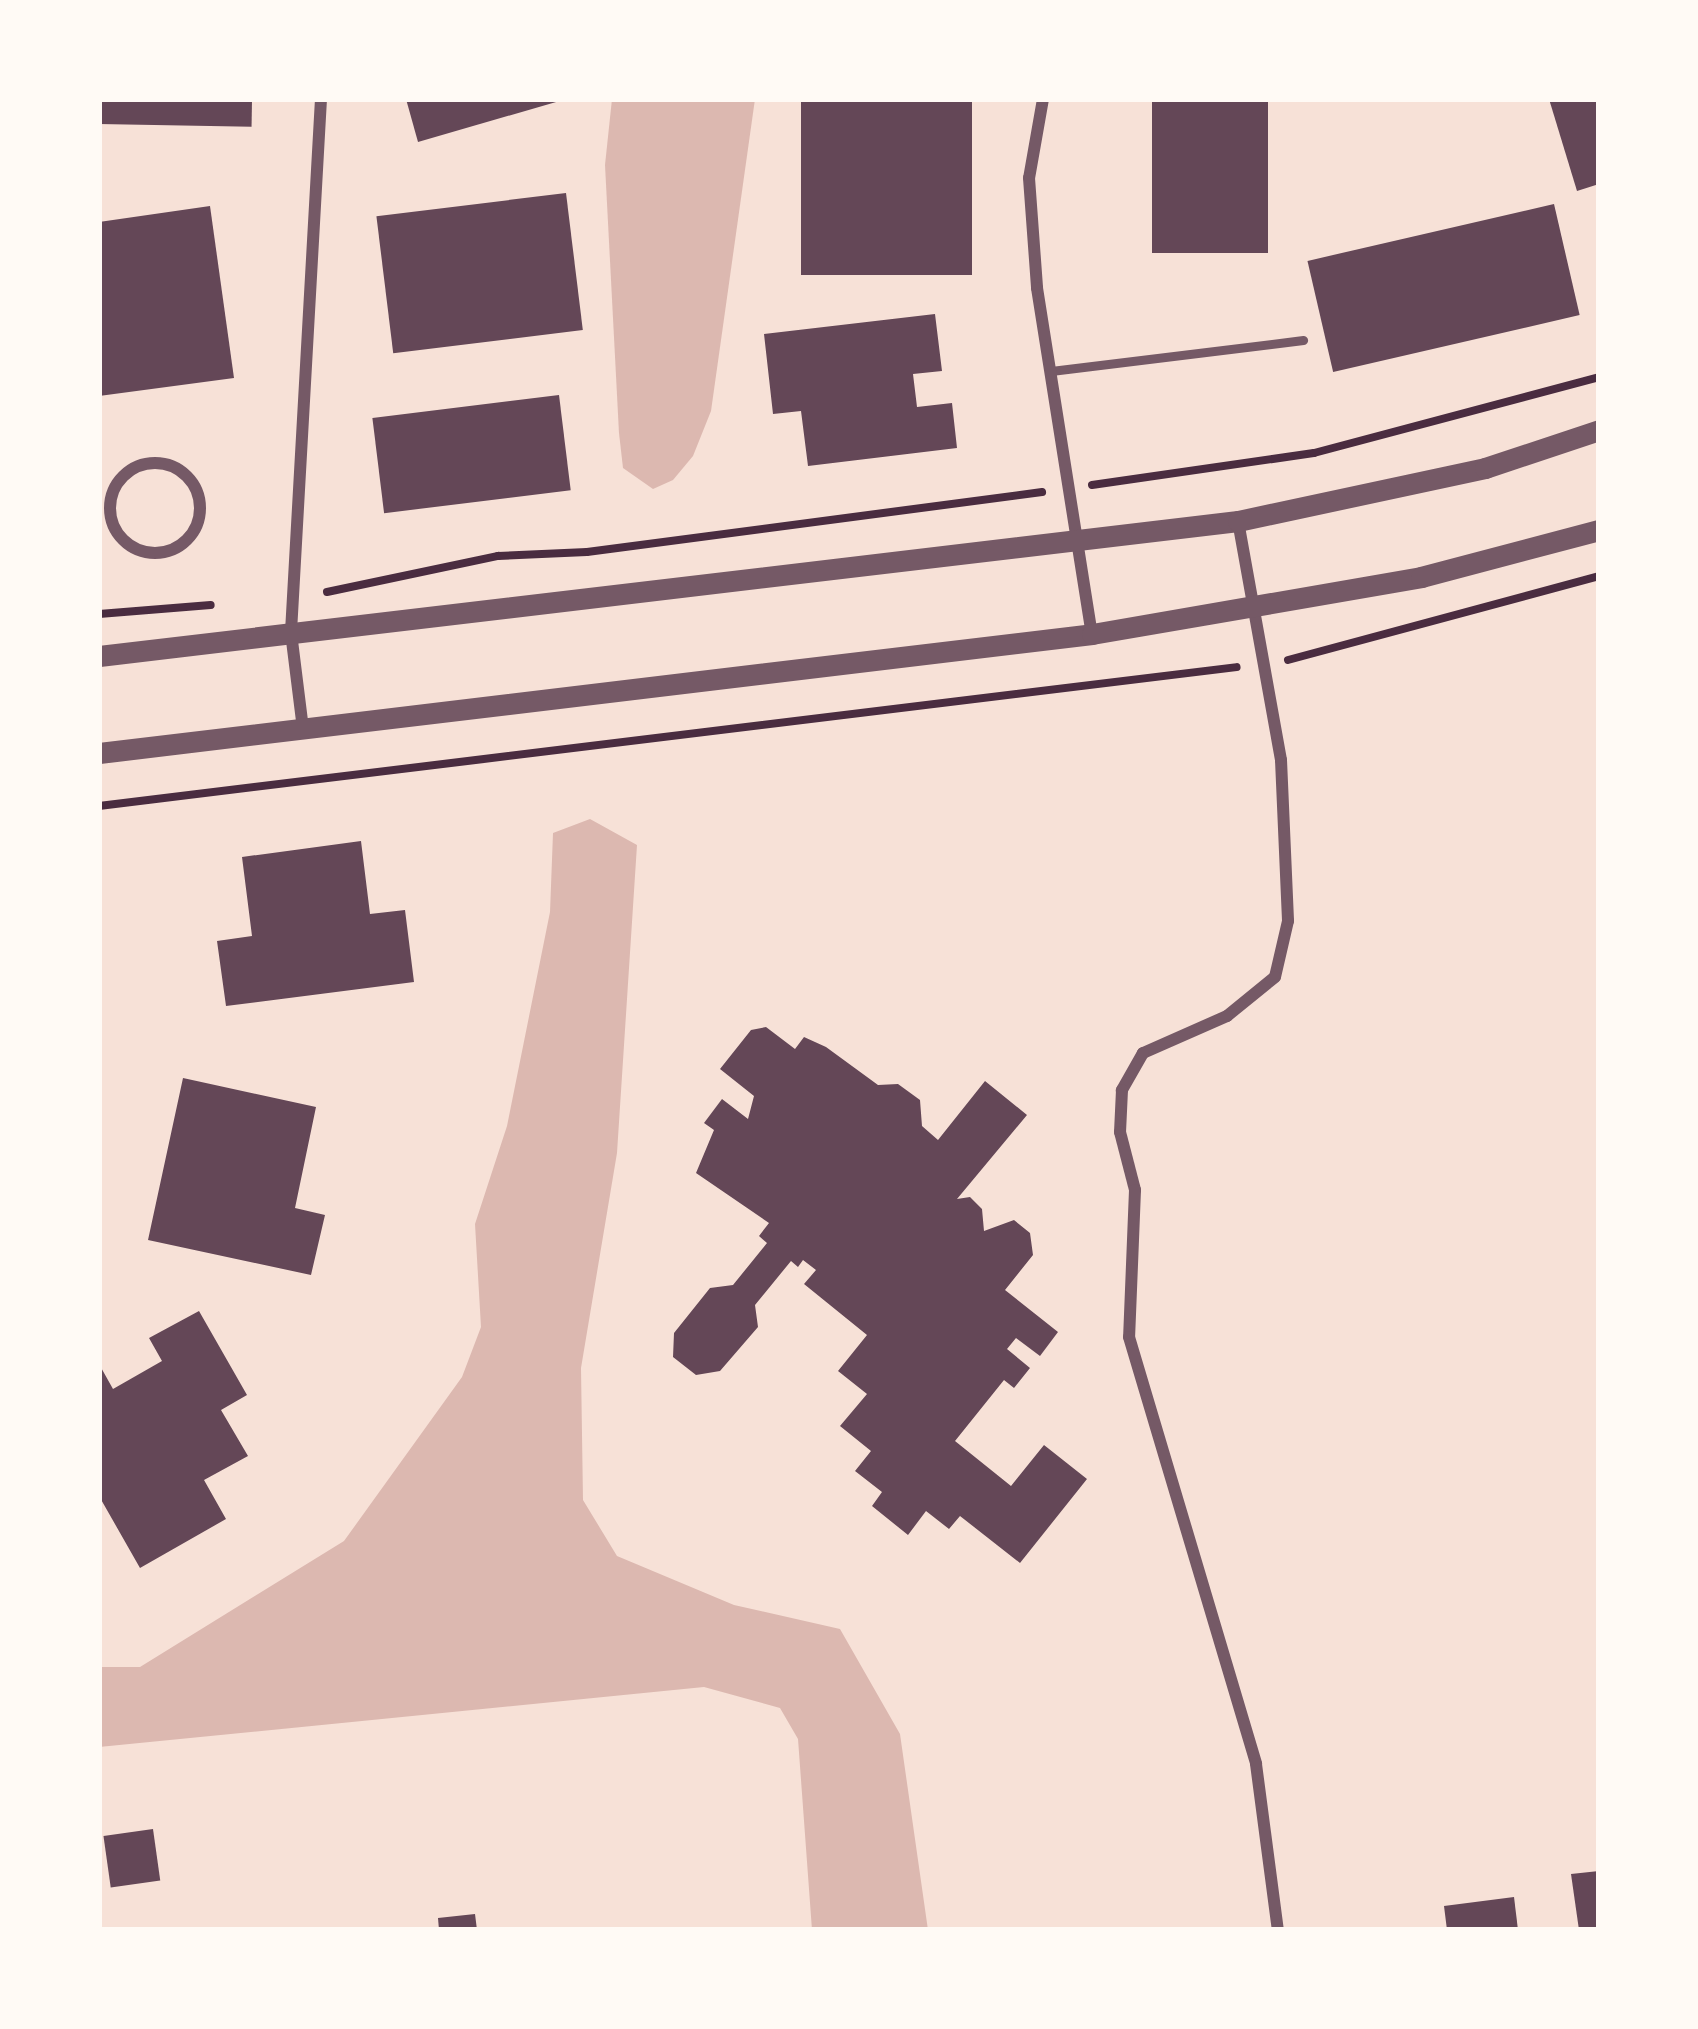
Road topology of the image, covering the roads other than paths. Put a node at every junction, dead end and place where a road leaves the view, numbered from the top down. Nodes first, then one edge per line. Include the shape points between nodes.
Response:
1 (321, 99) edge
2 (1043, 99) edge
3 (1303, 340) dead end
4 (1051, 371) junction
5 (1599, 430) edge
6 (105, 516) edge
7 (1238, 520) junction
8 (1599, 530) edge
9 (1079, 540) junction
10 (1255, 609) junction
11 (291, 632) junction
12 (1093, 634) junction
13 (99, 656) edge
14 (303, 729) junction
15 (99, 753) edge
16 (1278, 1930) edge

1 - 11 street
2 - 4 street via 1029,178
3 - 4 lane
4 - 9 street
5 - 7 street via 1485,468
6 - 6 street via 136,549 164,553 189,539 200,500 184,472 155,462 126,473
7 - 9 street
7 - 10 street
8 - 10 street
9 - 11 street
9 - 12 street
10 - 12 street
10 - 16 street via 1281,760 1288,890 1275,976 1227,1016 1142,1053 1122,1090 1120,1132 1135,1190 1129,1336 1256,1764
11 - 13 street
11 - 14 street
12 - 14 street
14 - 15 street

